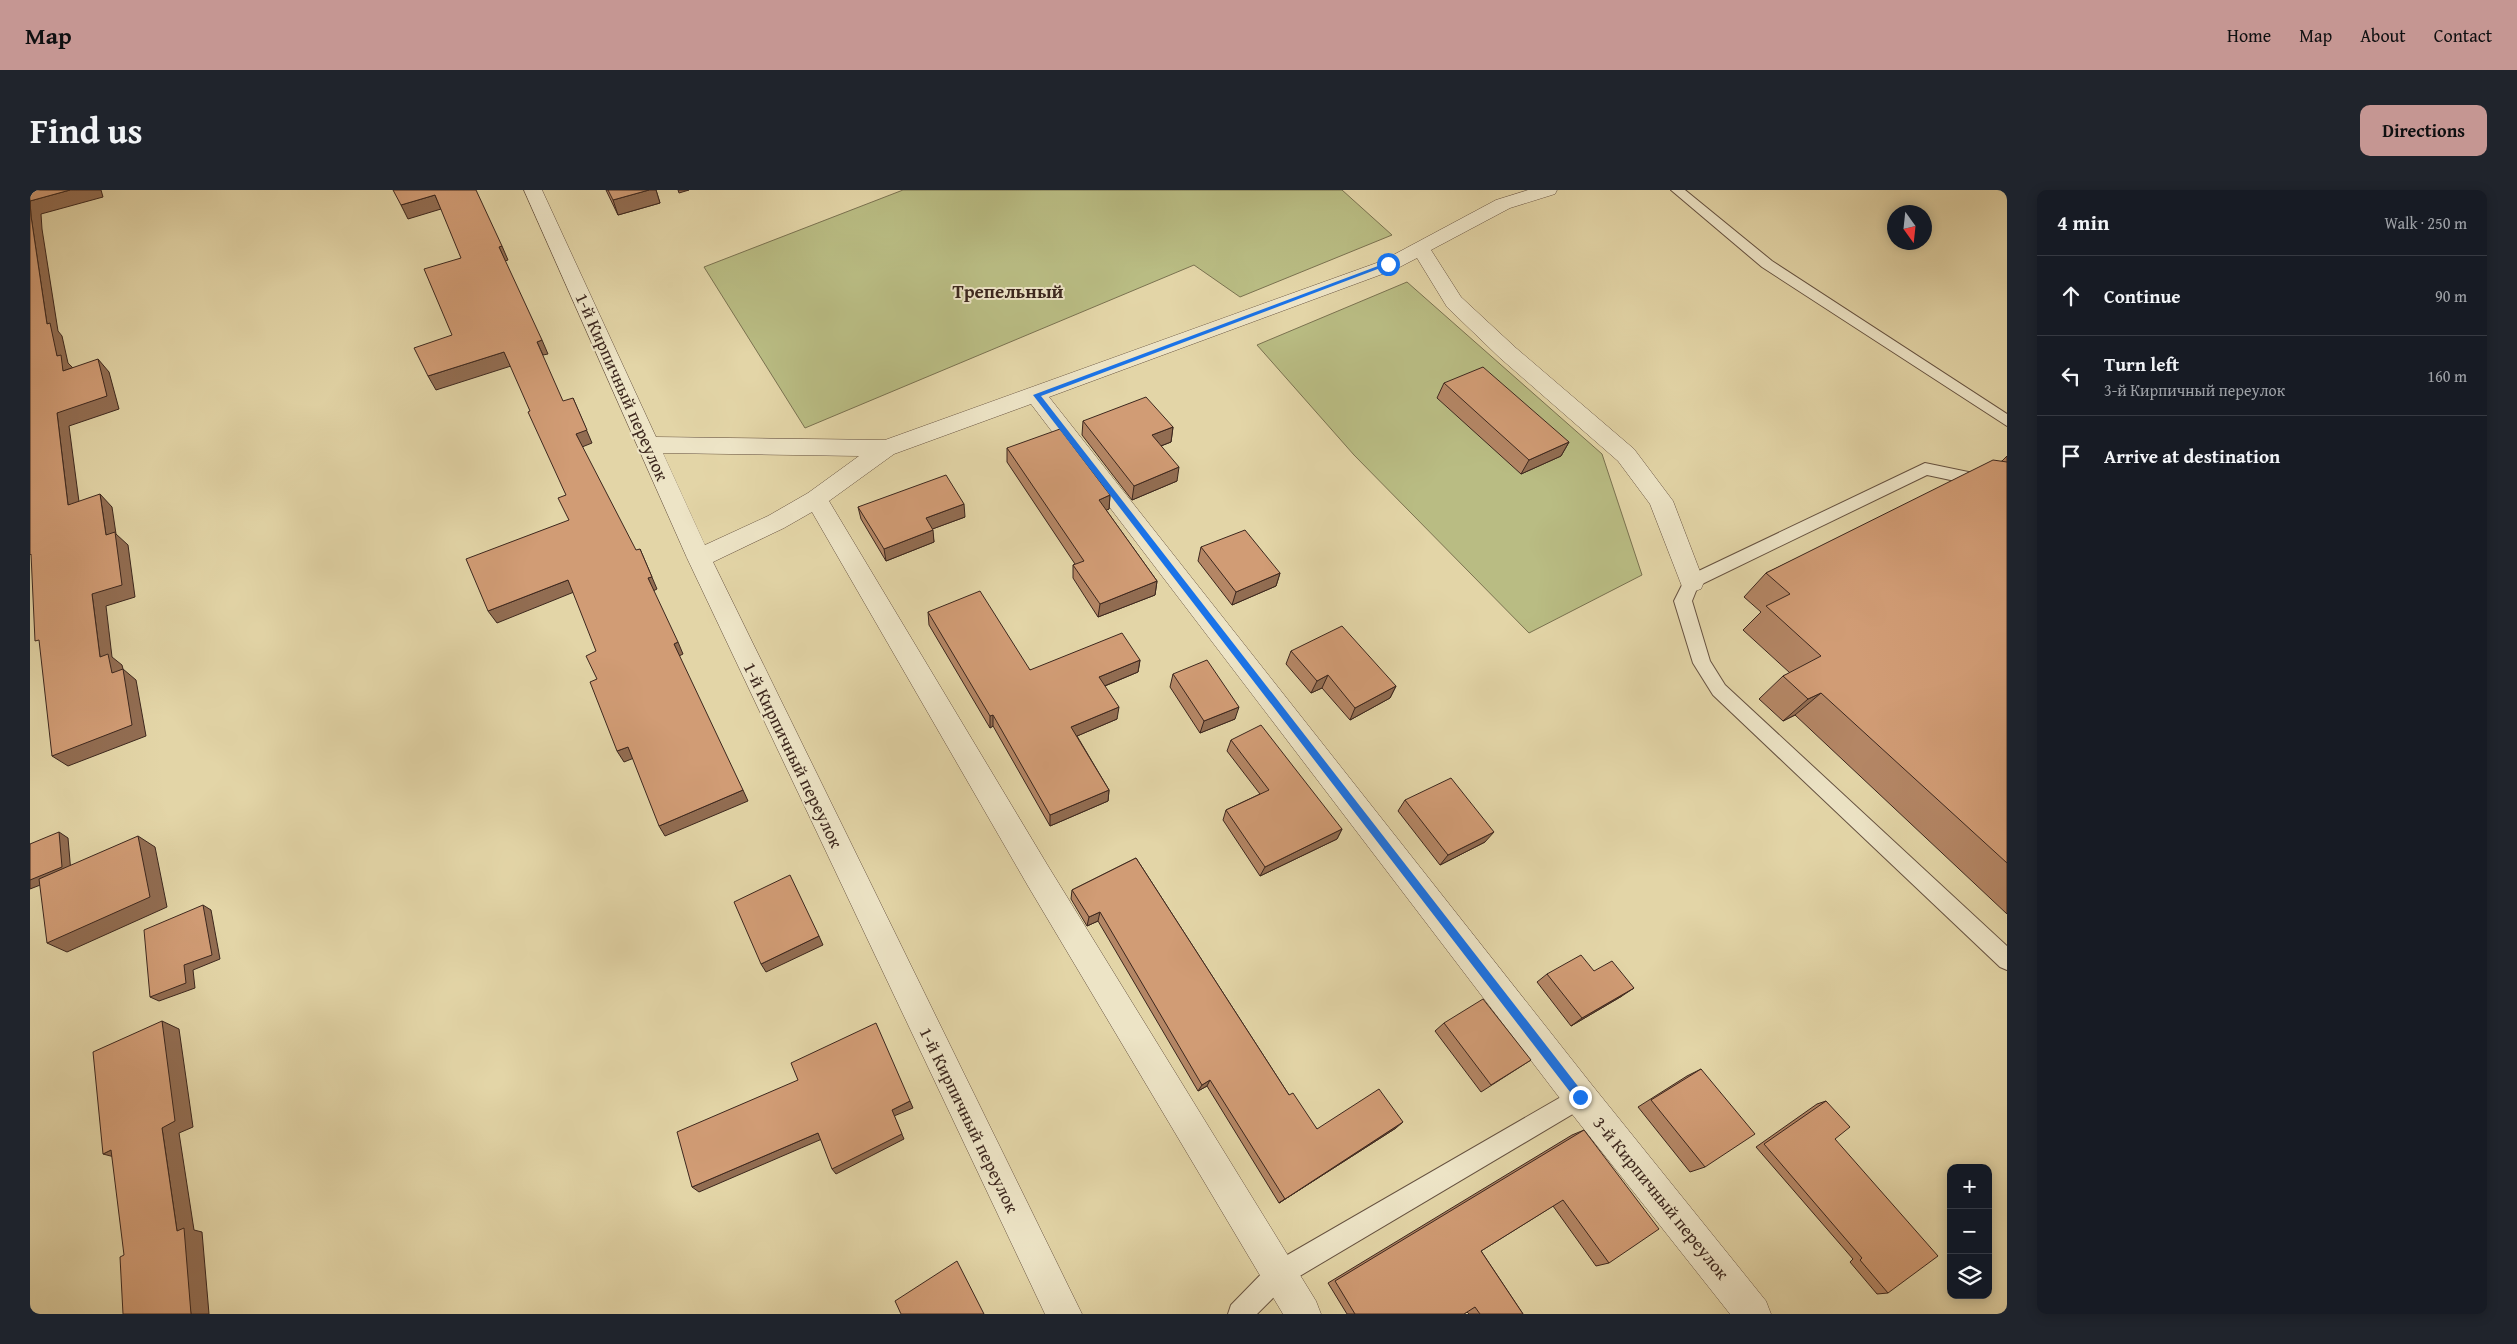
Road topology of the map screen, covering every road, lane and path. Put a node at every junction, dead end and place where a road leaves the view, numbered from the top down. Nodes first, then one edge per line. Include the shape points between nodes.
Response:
1 (533, 190) edge
2 (1548, 190) edge
3 (1677, 190) edge
4 (1420, 248) junction
5 (1036, 395) junction
6 (2007, 421) edge
7 (648, 445) junction
8 (886, 448) junction
9 (2007, 486) edge
10 (816, 499) junction
11 (699, 558) junction
12 (1692, 582) junction
13 (2007, 960) edge
14 (1580, 1097) junction
15 (1279, 1274) junction
16 (1064, 1314) edge
17 (1240, 1314) edge
18 (1303, 1314) edge
19 (1753, 1314) edge

1 - 7 street, 1-й Кирпичный переулок
2 - 4 street via 1496,199
3 - 6 lane via 1767,264
4 - 5 street via 1388,264
4 - 12 street via 1454,302 1626,455 1661,501
5 - 8 street
5 - 14 street, 3-й Кирпичный переулок
7 - 8 street
7 - 11 street, 1-й Кирпичный переулок
8 - 10 street
9 - 12 lane via 1925,469
10 - 11 street via 776,522
10 - 15 street via 1038,876
11 - 16 street, 1-й Кирпичный переулок
12 - 13 lane via 1683,601 1702,663 1719,690
14 - 15 lane
14 - 19 street, 3-й Кирпичный переулок
15 - 17 lane
15 - 18 street

